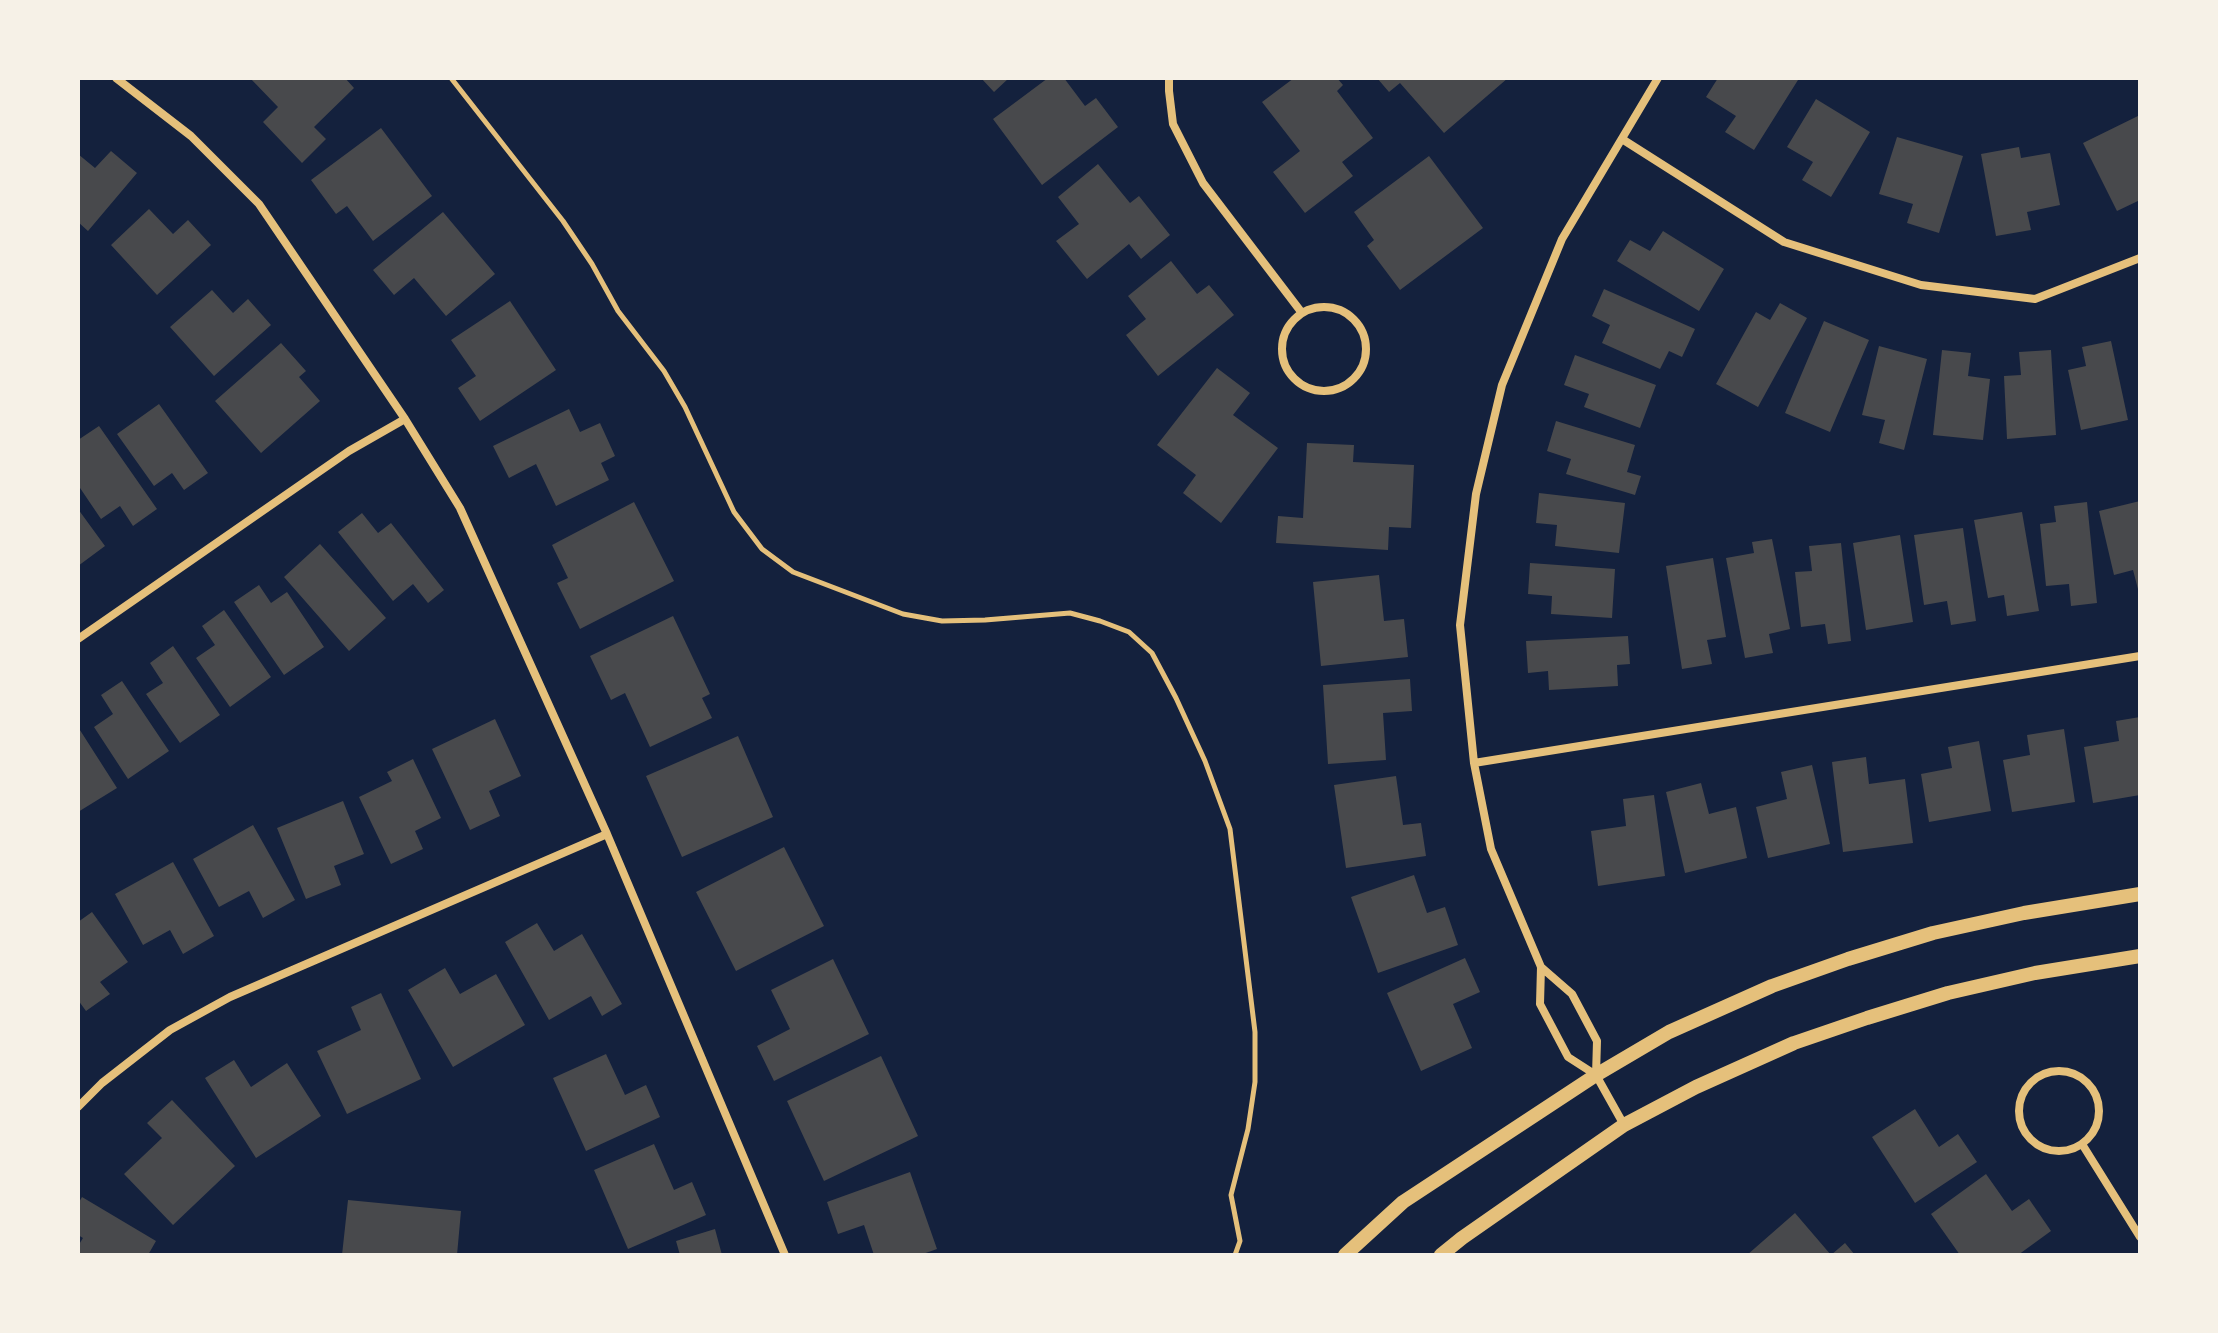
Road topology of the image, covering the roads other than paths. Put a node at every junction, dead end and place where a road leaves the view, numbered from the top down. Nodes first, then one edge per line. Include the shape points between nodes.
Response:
1 (116, 78) edge
2 (1169, 78) edge
3 (1658, 78) edge
4 (1622, 139) junction
5 (2140, 258) edge
6 (1302, 313) junction
7 (405, 419) junction
8 (78, 639) edge
9 (2140, 656) edge
10 (1474, 763) junction
11 (607, 834) junction
12 (2140, 894) edge
13 (2140, 956) edge
14 (1541, 967) junction
15 (1596, 1075) junction
16 (78, 1107) edge
17 (1624, 1125) junction
18 (2082, 1144) junction
19 (2140, 1237) edge
20 (785, 1255) edge
21 (1345, 1255) edge
22 (1441, 1255) edge

1 - 7 street via 191,136 259,204
2 - 6 street via 1173,124 1203,183
3 - 4 street
4 - 5 street via 1784,242 1921,285 2035,299
4 - 10 street via 1562,239 1502,385 1480,478 1460,625
6 - 6 street via 1292,322 1282,347 1289,372 1309,389 1336,390 1348,384 1364,364 1359,326 1351,316 1327,307
7 - 8 street via 349,451
7 - 11 street via 460,508
9 - 10 street
10 - 14 street via 1491,849
11 - 16 street via 230,997 170,1030
11 - 20 street
12 - 15 street via 1933,933 1848,959 1669,1032
13 - 17 street via 2035,973 1867,1018 1794,1043
14 - 15 street via 1572,994 1597,1041
14 - 15 street via 1540,1004 1568,1057
15 - 17 street
15 - 21 street via 1403,1202
17 - 22 street
18 - 18 street via 2097,1125 2093,1090 2062,1071 2038,1077 2022,1096 2019,1109 2025,1134 2057,1152
18 - 19 street

